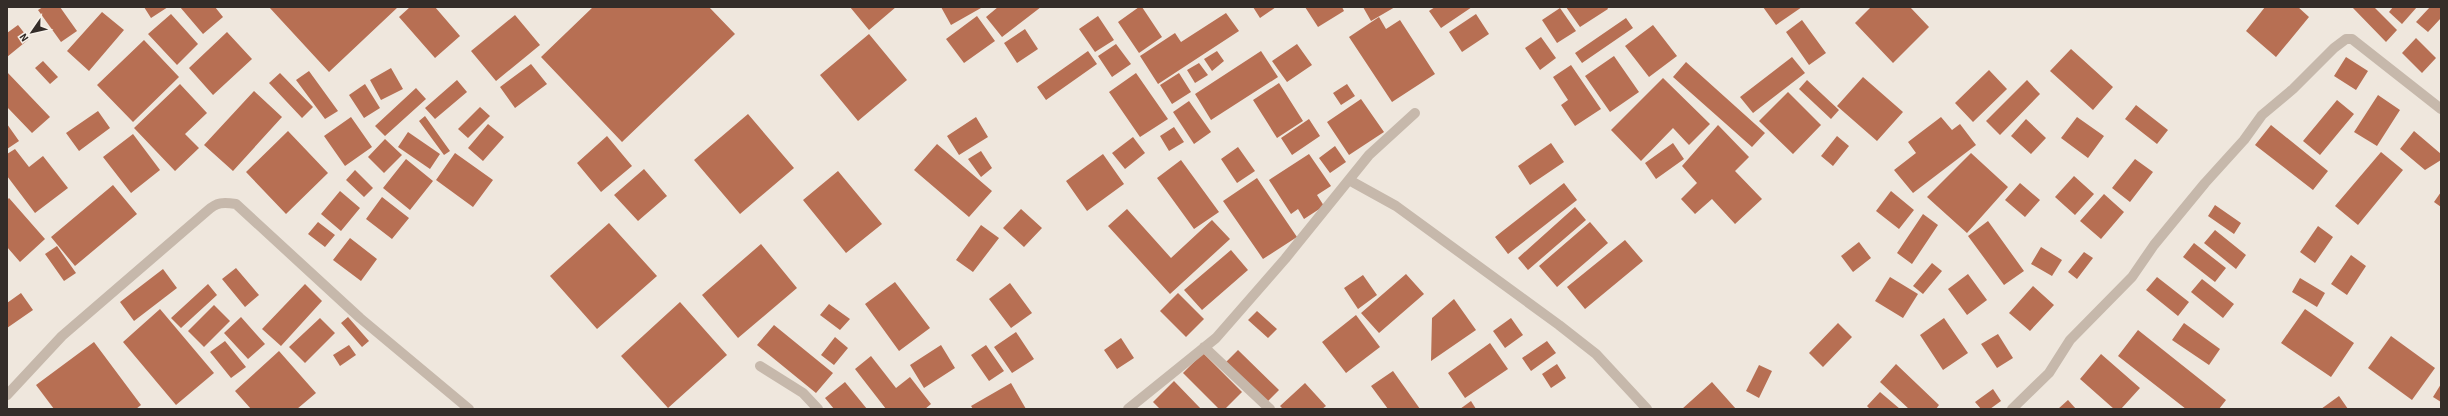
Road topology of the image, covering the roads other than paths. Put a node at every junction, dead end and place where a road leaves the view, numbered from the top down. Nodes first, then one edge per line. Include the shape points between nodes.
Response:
1 (2441, 109) edge
2 (1415, 113) dead end
3 (1349, 180) junction
4 (1204, 347) junction
5 (760, 366) dead end
6 (7, 395) edge
7 (469, 409) edge
8 (818, 409) edge
9 (1128, 409) edge
10 (1270, 409) edge
11 (1647, 409) edge
12 (2012, 409) edge

1 - 12 street via 2352,40 2346,39 2262,116 2154,245 2132,277 2070,340 2049,373
2 - 3 street via 1369,155
3 - 4 street via 1285,259 1216,338
3 - 11 street via 1396,206 1559,325 1596,354
4 - 9 street
4 - 10 street
5 - 8 street via 803,393
6 - 7 street via 62,336 216,203 226,202 236,204 360,318

